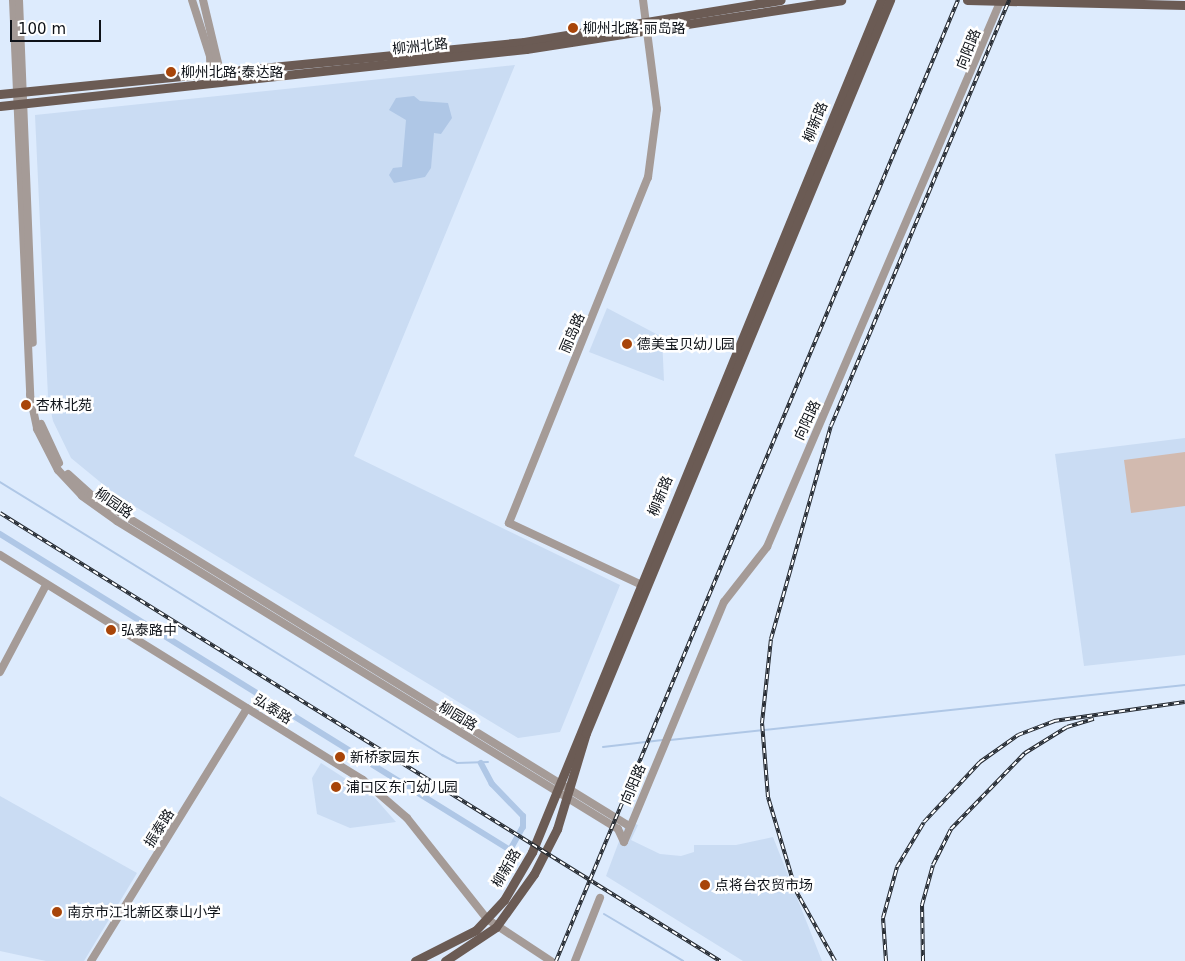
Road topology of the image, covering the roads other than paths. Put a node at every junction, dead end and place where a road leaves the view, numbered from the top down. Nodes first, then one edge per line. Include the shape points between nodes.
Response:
1 (13, 0) edge
2 (20, 0) edge
3 (192, 0) edge
4 (203, 0) edge
5 (643, 0) edge
6 (781, 0) edge
7 (841, 0) edge
8 (881, 0) edge
9 (890, 0) edge
10 (967, 0) edge
11 (1001, 1) edge
12 (1185, 5) edge
13 (646, 26) junction
14 (222, 75) junction
15 (210, 77) junction
16 (20, 92) junction
17 (0, 94) edge
18 (21, 104) junction
19 (0, 106) edge
20 (0, 555) edge
21 (46, 585) junction
22 (643, 586) junction
23 (0, 672) edge
24 (247, 708) junction
25 (559, 788) junction
26 (570, 795) junction
27 (629, 826) junction
28 (600, 898) dead end
29 (487, 919) junction
30 (496, 927) junction
31 (91, 961) edge
32 (415, 961) edge
33 (445, 961) edge
34 (551, 961) edge
35 (575, 961) edge

1 - 16 street, 柳园路
2 - 16 street, 柳园路
3 - 15 street
4 - 14 street
5 - 13 street, 丽岛路
6 - 13 main road, 柳洲北路
7 - 13 main road, 柳洲北路
8 - 22 main road, 柳新路
9 - 22 main road, 柳新路
10 - 11 main road
11 - 12 main road
11 - 27 street, 向阳路 via 767,547 724,602
13 - 14 main road, 柳洲北路
13 - 22 street, 丽岛路 via 657,109 648,177 509,523
14 - 15 main road, 柳洲北路
15 - 16 main road, 柳洲北路
15 - 18 main road, 柳洲北路
16 - 17 main road, 柳洲北路
16 - 18 street, 柳园路
18 - 19 main road, 柳洲北路
18 - 25 street, 柳园路 via 36,403 42,428 64,469 91,496
20 - 21 street, 弘泰路
21 - 23 street
21 - 24 street, 弘泰路
22 - 25 main road, 柳新路 via 577,733
22 - 26 main road, 柳新路 via 586,733
24 - 29 street, 弘泰路 via 385,797
24 - 31 street, 振泰路
25 - 26 street, 柳园路
25 - 29 main road, 柳新路 via 518,878
26 - 27 street
26 - 27 street, 向阳路 via 618,829 624,842
26 - 30 main road, 柳新路 via 534,874
28 - 35 street
29 - 30 street, 弘泰路
29 - 32 main road, 柳新路 via 455,944
30 - 33 main road, 柳新路
30 - 34 street, 弘泰路

